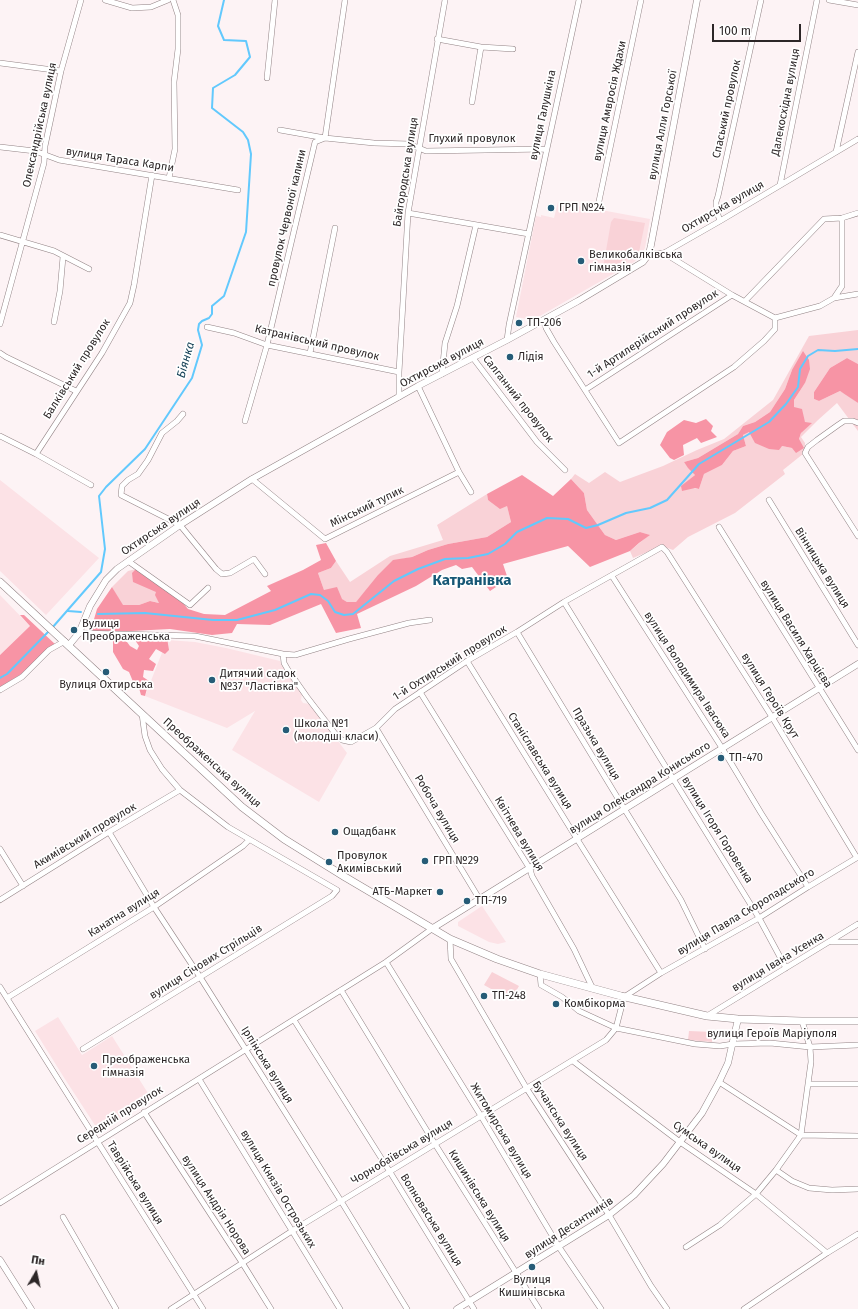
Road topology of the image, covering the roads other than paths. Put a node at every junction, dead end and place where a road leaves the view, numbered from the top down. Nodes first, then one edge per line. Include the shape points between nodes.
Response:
1 (81, 0) edge
2 (105, 0) edge
3 (168, 0) edge
4 (173, 0) edge
5 (275, 0) edge
6 (345, 0) edge
7 (445, 0) edge
8 (578, 0) edge
9 (641, 0) edge
10 (698, 0) edge
11 (761, 0) edge
12 (817, 0) edge
13 (829, 0) edge
14 (858, 5) edge
15 (437, 39) junction
16 (481, 47) junction
17 (513, 49) dead end
18 (858, 52) edge
19 (0, 63) edge
20 (61, 71) junction
21 (267, 78) dead end
22 (472, 102) dead end
23 (280, 130) dead end
24 (325, 138) junction
25 (858, 139) edge
26 (0, 148) edge
27 (419, 148) junction
28 (546, 149) junction
29 (836, 152) junction
30 (45, 155) junction
31 (152, 175) junction
32 (169, 178) junction
33 (780, 185) junction
34 (238, 190) dead end
35 (598, 206) dead end
36 (408, 213) junction
37 (858, 213) edge
38 (842, 218) junction
39 (720, 221) junction
40 (476, 224) junction
41 (335, 228) dead end
42 (529, 234) junction
43 (0, 235) edge
44 (22, 241) junction
45 (664, 253) junction
46 (649, 254) junction
47 (63, 257) junction
48 (89, 269) dead end
49 (858, 294) edge
50 (732, 295) junction
51 (834, 298) junction
52 (745, 301) junction
53 (775, 318) junction
54 (544, 320) junction
55 (54, 322) dead end
56 (0, 324) edge
57 (207, 327) dead end
58 (507, 340) junction
59 (268, 344) junction
60 (0, 353) edge
61 (310, 353) junction
62 (473, 358) junction
63 (399, 372) junction
64 (442, 374) junction
65 (418, 386) junction
66 (76, 390) junction
67 (585, 390) junction
68 (399, 397) junction
69 (183, 414) dead end
70 (245, 421) dead end
71 (858, 423) edge
72 (0, 436) edge
73 (36, 454) junction
74 (565, 470) dead end
75 (459, 472) junction
76 (252, 479) junction
77 (91, 485) dead end
78 (471, 492) dead end
79 (769, 500) dead end
80 (180, 526) junction
81 (718, 527) dead end
82 (858, 536) edge
83 (662, 548) joint
84 (128, 561) junction
85 (265, 574) dead end
86 (612, 576) junction
87 (0, 582) edge
88 (208, 588) dead end
89 (564, 602) junction
90 (430, 620) dead end
91 (517, 632) junction
92 (79, 633) junction
93 (64, 641) junction
94 (858, 645) edge
95 (283, 654) junction
96 (467, 661) junction
97 (858, 664) edge
98 (819, 689) junction
99 (0, 690) edge
100 (420, 692) junction
101 (142, 714) junction
102 (772, 717) junction
103 (376, 728) junction
104 (722, 748) junction
105 (858, 750) edge
106 (674, 779) junction
107 (180, 790) junction
108 (625, 810) junction
109 (109, 832) junction
110 (577, 839) junction
111 (249, 840) junction
112 (0, 849) edge
113 (857, 858) edge
114 (530, 869) junction
115 (23, 886) junction
116 (808, 887) junction
117 (0, 900) edge
118 (480, 900) junction
119 (154, 907) junction
120 (759, 918) junction
121 (858, 924) edge
122 (433, 928) junction
123 (450, 938) junction
124 (830, 942) junction
125 (858, 942) edge
126 (705, 949) junction
127 (386, 962) junction
128 (786, 968) junction
129 (661, 973) junction
130 (540, 974) junction
131 (200, 977) junction
132 (0, 987) edge
133 (593, 989) junction
134 (341, 990) junction
135 (624, 997) junction
136 (7, 998) junction
137 (708, 1016) junction
138 (738, 1019) junction
139 (294, 1020) junction
140 (802, 1021) junction
141 (858, 1021) edge
142 (616, 1028) junction
143 (733, 1044) junction
144 (858, 1045) edge
145 (810, 1046) junction
146 (83, 1049) dead end
147 (245, 1049) junction
148 (573, 1061) junction
149 (199, 1079) junction
150 (719, 1082) junction
151 (808, 1084) junction
152 (858, 1084) edge
153 (527, 1089) junction
154 (144, 1112) junction
155 (481, 1116) junction
156 (801, 1135) junction
157 (858, 1136) edge
158 (97, 1141) junction
159 (680, 1142) junction
160 (435, 1144) junction
161 (776, 1170) junction
162 (390, 1172) junction
163 (858, 1189) edge
164 (756, 1194) junction
165 (341, 1201) junction
166 (0, 1203) edge
167 (609, 1216) junction
168 (63, 1217) dead end
169 (292, 1231) junction
170 (858, 1234) edge
171 (559, 1247) junction
172 (686, 1248) dead end
173 (827, 1253) junction
174 (0, 1260) edge
175 (243, 1264) junction
176 (516, 1274) junction
177 (194, 1294) junction
178 (470, 1302) junction
179 (31, 1309) edge
180 (116, 1309) edge
181 (171, 1309) edge
182 (203, 1309) edge
183 (271, 1309) edge
184 (340, 1309) edge
185 (407, 1309) edge
186 (457, 1309) edge
187 (474, 1309) edge
188 (539, 1309) edge
189 (601, 1309) edge
190 (667, 1309) edge
191 (744, 1309) edge

1 - 20 street, Олександрійська вулиця
2 - 3 street via 132,8 151,7
4 - 32 street via 178,15 178,49 174,82 175,149
5 - 21 street
6 - 24 street
7 - 15 street, Байгородська вулиця
8 - 28 street, вулиця Галушкіна
9 - 35 street, вулиця Амвросія Ждахи
10 - 46 street, вулиця Алли Горської
11 - 39 street, Спаський провулок via 716,202
12 - 33 street, Далекосхідна вулиця
13 - 14 street
15 - 16 street
15 - 27 street, Байгородська вулиця
16 - 17 street
16 - 22 street
18 - 29 street
19 - 20 street
20 - 30 street, Олександрійська вулиця
23 - 24 street, Глухий провулок
24 - 27 street, Глухий провулок via 409,144
24 - 59 street, провулок Червоної калини via 315,142
25 - 29 street, Охтирська вулиця
26 - 30 street, вулиця Тараса Карпи via 35,151
27 - 28 street, Глухий провулок via 426,151
27 - 36 street, Байгородська вулиця
28 - 42 street, вулиця Галушкіна
29 - 33 street, Охтирська вулиця
30 - 31 street, вулиця Тараса Карпи via 58,160
30 - 44 street, Олександрійська вулиця
31 - 32 street, вулиця Тараса Карпи
31 - 66 street, Балківський провулок via 130,302 102,353
32 - 34 street, вулиця Тараса Карпи
33 - 39 street, Охтирська вулиця
36 - 40 street
36 - 63 street, Байгородська вулиця
37 - 38 street
38 - 51 street via 842,286
38 - 52 street via 824,219
39 - 45 street, Охтирська вулиця
40 - 42 street
40 - 64 street via 457,306 445,343
41 - 61 street
42 - 58 street, вулиця Галушкіна
43 - 44 street
44 - 47 street via 54,251
44 - 56 street, Олександрійська вулиця
45 - 46 street, Охтирська вулиця
45 - 50 street
46 - 54 street, Охтирська вулиця via 643,262
47 - 48 street
47 - 55 street
49 - 51 street
50 - 52 street
50 - 67 street, 1-й Артилерійський провулок
51 - 53 street via 820,306
52 - 53 street
53 - 67 street via 775,329 734,367 619,443
54 - 58 street, Охтирська вулиця
54 - 67 street via 554,342
57 - 59 street, Катранівський провулок
58 - 62 street, Охтирська вулиця
59 - 61 street, Катранівський провулок
59 - 70 street, провулок Червоної калини
60 - 66 street
61 - 63 street, Катранівський провулок
62 - 64 street, Охтирська вулиця
62 - 74 street, Салганний провулок via 537,442
63 - 68 street, Байгородська вулиця
64 - 65 street, Охтирська вулиця
65 - 68 street, Охтирська вулиця
65 - 75 street
66 - 73 street, Балківський провулок
68 - 76 street, Охтирська вулиця
69 - 80 street via 162,433 138,474 122,486 121,495
71 - 82 street via 849,421 838,425 808,447 805,453
72 - 73 street
73 - 77 street
75 - 76 street, Мінський тупик via 325,539
75 - 78 street
76 - 80 street, Охтирська вулиця
79 - 94 street, Вінницька вулиця
80 - 84 street, Охтирська вулиця
80 - 85 street via 222,574 230,573 254,559
81 - 98 street, вулиця Василя Харцієва
83 - 86 street, 1-й Охтирський провулок
83 - 102 street, вулиця Героїв Крут via 667,552
84 - 88 street via 190,605
84 - 92 street, Охтирська вулиця via 106,580 90,606
86 - 89 street, 1-й Охтирський провулок
86 - 104 street, вулиця Володимира Івасюка
87 - 93 main road, Преображенська вулиця
89 - 91 street, 1-й Охтирський провулок
89 - 106 street, вулиця Ігоря Горовенка
90 - 95 street via 335,642 295,655
91 - 96 street, 1-й Охтирський провулок
91 - 108 street, Празька вулиця
92 - 93 street, Охтирська вулиця
92 - 95 street via 195,636
93 - 99 street via 49,650 22,676
93 - 101 main road, Преображенська вулиця
95 - 103 street, 1-й Охтирський провулок via 284,663 307,698 342,740 351,742
96 - 100 street, 1-й Охтирський провулок
96 - 110 street, Станіславська вулиця
97 - 98 street, вулиця Олександра Кониського
98 - 102 street, вулиця Олександра Кониського
98 - 105 street, вулиця Василя Харцієва
100 - 103 street, 1-й Охтирський провулок via 395,709
100 - 114 street, Квітнева вулиця
101 - 107 street via 150,750
101 - 122 main road, Преображенська вулиця via 242,807 284,839
102 - 104 street, вулиця Олександра Кониського
102 - 113 street, вулиця Героїв Крут
103 - 118 street, Робоча вулиця
104 - 106 street, вулиця Олександра Кониського
104 - 116 street, вулиця Володимира Івасюка
106 - 108 street, вулиця Олександра Кониського
106 - 120 street, вулиця Ігоря Горовенка
107 - 109 street, Акимівський провулок
107 - 111 street
108 - 110 street, вулиця Олександра Кониського
108 - 126 street, Празька вулиця via 681,900
109 - 115 street, Акимівський провулок
109 - 119 street, Ірпінська вулиця
110 - 114 street, вулиця Олександра Кониського
110 - 129 street, Станіславська вулиця
111 - 119 street, Канатна вулиця
111 - 131 street, вулиця Січових Стрільців via 338,890
112 - 115 street
113 - 116 street, вулиця Павла Скоропадського
114 - 118 street, вулиця Олександра Кониського
114 - 133 street, Квітнева вулиця
115 - 117 street, Акимівський провулок
116 - 120 street, вулиця Павла Скоропадського
118 - 122 street, вулиця Олександра Кониського
119 - 131 street, Ірпінська вулиця
119 - 136 street, Канатна вулиця
120 - 126 street, вулиця Павла Скоропадського
120 - 128 street, вулиця Ігоря Горовенка
121 - 124 street, вулиця Івана Усенка
122 - 123 main road, вулиця Героїв Маріуполя
122 - 127 street, Середній провулок
123 - 130 main road, вулиця Героїв Маріуполя via 497,959
123 - 153 street, Бучанська вулиця via 451,959
124 - 125 street
124 - 128 street, вулиця Івана Усенка
126 - 129 street, вулиця Павла Скоропадського
127 - 134 street, Середній провулок
127 - 155 street, Житомирська вулиця
128 - 137 street, вулиця Івана Усенка
129 - 135 street, вулиця Павла Скоропадського
130 - 133 main road, вулиця Героїв Маріуполя
130 - 142 street, вулиця Героїв Маріуполя via 541,985 580,1011
131 - 146 street, вулиця Січових Стрільців
131 - 147 street, Ірпінська вулиця
132 - 136 street, Таврійська вулиця
133 - 135 main road, вулиця Героїв Маріуполя
134 - 139 street, Середній провулок
134 - 160 street, Кишинівська вулиця
135 - 137 main road, вулиця Героїв Маріуполя
135 - 142 street, Чорнобаївська вулиця
136 - 158 street, Таврійська вулиця
137 - 138 main road, вулиця Героїв Маріуполя
138 - 140 main road, вулиця Героїв Маріуполя
138 - 143 street, вулиця Десантників
139 - 147 street, Середній провулок
139 - 162 street, Волноваська вулиця
140 - 141 main road, вулиця Героїв Маріуполя
140 - 145 street
142 - 143 street, вулиця Героїв Маріуполя via 695,1044
142 - 148 street, Чорнобаївська вулиця via 606,1040
143 - 145 street, вулиця Героїв Маріуполя
143 - 150 street, вулиця Десантників
144 - 145 street, вулиця Героїв Маріуполя
145 - 151 street
147 - 149 street, Середній провулок
147 - 165 street, Ірпінська вулиця
148 - 153 street, Чорнобаївська вулиця
148 - 159 street, Сумська вулиця
149 - 154 street, Середній провулок
149 - 169 street, вулиця Князів Острозьких
150 - 156 street
150 - 159 street, вулиця Десантників via 702,1113
151 - 152 street
151 - 156 street
153 - 155 street, Чорнобаївська вулиця
153 - 167 street, Бучанська вулиця
154 - 158 street, Середній провулок
154 - 175 street, вулиця Андрія Норова
155 - 160 street, Чорнобаївська вулиця
155 - 171 street, Житомирська вулиця
156 - 157 street
156 - 161 street
158 - 166 street, Середній провулок
158 - 177 street, Таврійська вулиця
159 - 164 street, Сумська вулиця
159 - 167 street, вулиця Десантників via 634,1196
160 - 162 street, Чорнобаївська вулиця
160 - 176 street, Кишинівська вулиця
161 - 163 street via 792,1181 810,1188
161 - 164 street
162 - 165 street, Чорнобаївська вулиця
162 - 178 street, Волноваська вулиця
164 - 172 street via 720,1225
164 - 173 street, Сумська вулиця
165 - 169 street, Чорнобаївська вулиця
165 - 185 street, Ірпінська вулиця
167 - 171 street, вулиця Десантників
167 - 190 street, Бучанська вулиця
168 - 180 street
169 - 175 street, Чорнобаївська вулиця
169 - 184 street, вулиця Князів Острозьких
170 - 173 street
171 - 176 street, вулиця Десантників
171 - 189 street, Житомирська вулиця
173 - 191 street
174 - 179 street
175 - 177 street, Чорнобаївська вулиця
175 - 183 street, вулиця Андрія Норова
176 - 178 street, вулиця Десантників
176 - 188 street, Кишинівська вулиця
177 - 181 street, Чорнобаївська вулиця
177 - 182 street, Таврійська вулиця
178 - 186 street, вулиця Десантників
178 - 187 street, Волноваська вулиця

